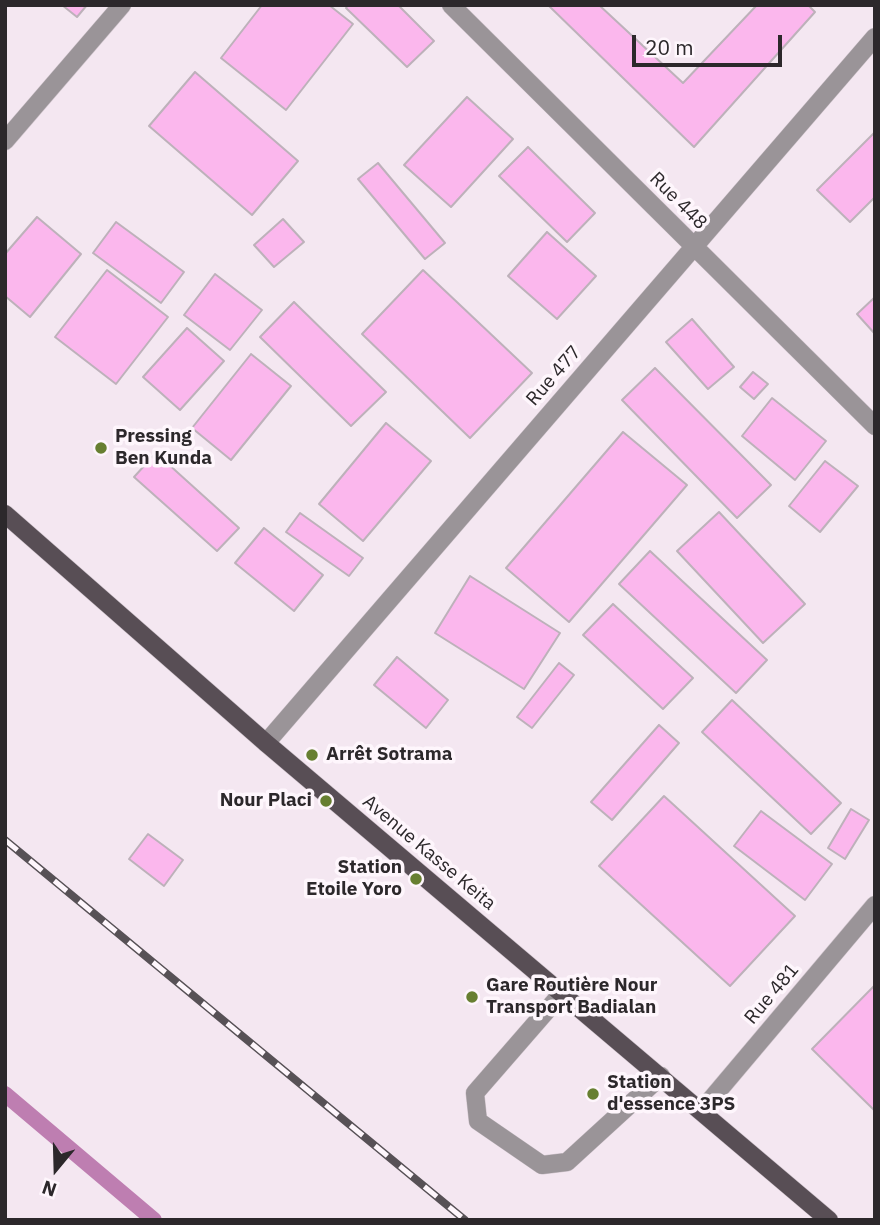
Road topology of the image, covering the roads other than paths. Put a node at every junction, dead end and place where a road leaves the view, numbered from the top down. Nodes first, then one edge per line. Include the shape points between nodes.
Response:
1 (122, 5) edge
2 (451, 5) edge
3 (875, 37) edge
4 (5, 141) edge
5 (694, 246) junction
6 (875, 426) edge
7 (5, 514) edge
8 (266, 743) junction
9 (875, 905) edge
10 (562, 993) junction
11 (661, 1076) junction
12 (702, 1110) junction
13 (829, 1220) edge

1 - 4 street
2 - 5 street, Rue 448
3 - 5 street, Rue 477
5 - 6 street, Rue 448
5 - 8 street, Rue 477
7 - 8 main road, Avenue Kasse Keita
8 - 10 main road, Avenue Kasse Keita
9 - 12 street, Rue 481
10 - 11 main road, Avenue Kasse Keita
10 - 11 street via 475,1093 478,1121 542,1165 567,1162
11 - 12 main road, Avenue Kasse Keita
12 - 13 main road, Avenue Kasse Keita

